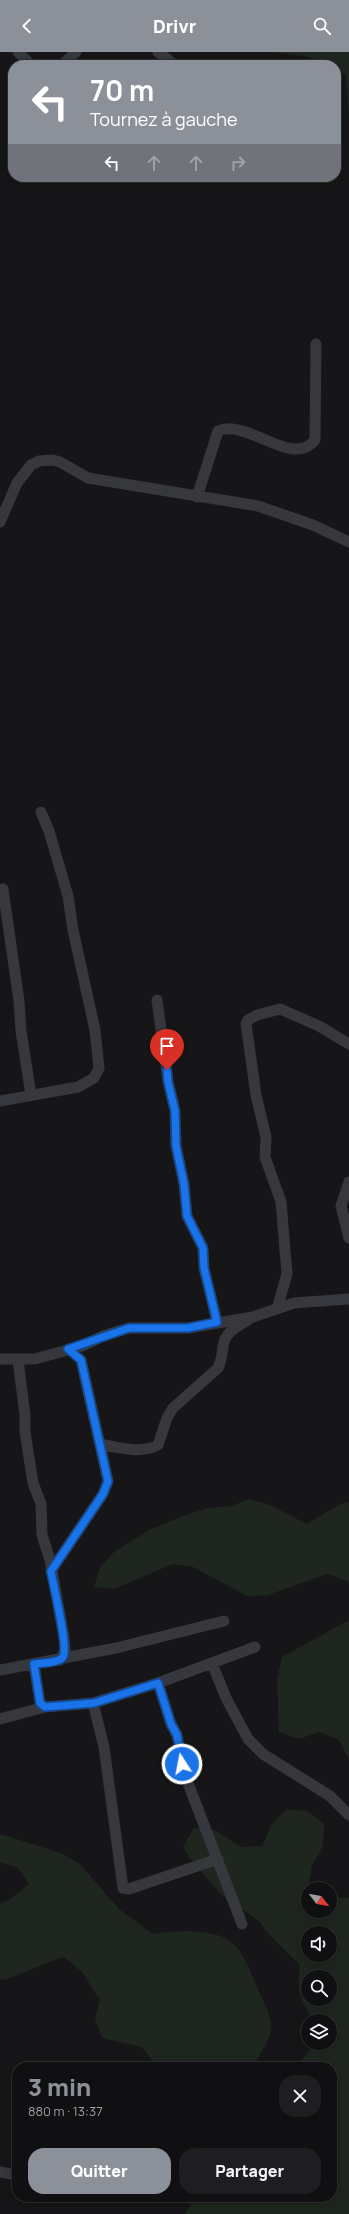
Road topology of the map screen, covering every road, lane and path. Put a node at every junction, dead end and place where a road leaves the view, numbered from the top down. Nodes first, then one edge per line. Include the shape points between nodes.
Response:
1 (18, 52) edge
2 (76, 52) edge
3 (158, 52) edge
4 (26, 60) edge
5 (67, 60) edge
6 (168, 60) edge
7 (316, 344) dead end
8 (197, 497) junction
9 (0, 522) edge
10 (349, 542) edge
11 (41, 812) dead end
12 (3, 889) dead end
13 (157, 1000) dead end
14 (349, 1044) edge
15 (31, 1095) junction
16 (0, 1101) edge
17 (349, 1182) edge
18 (349, 1238) edge
19 (349, 1299) edge
20 (277, 1309) junction
21 (253, 1317) junction
22 (217, 1322) junction
23 (68, 1349) junction
24 (0, 1359) edge
25 (18, 1360) junction
26 (100, 1444) junction
27 (51, 1571) junction
28 (224, 1621) dead end
29 (255, 1647) dead end
30 (60, 1660) junction
31 (212, 1663) junction
32 (34, 1664) junction
33 (0, 1670) edge
34 (158, 1683) junction
35 (94, 1703) junction
36 (45, 1707) junction
37 (0, 1719) edge
38 (349, 1815) edge
39 (218, 1859) junction
40 (242, 1924) dead end
41 (0, 2172) edge
42 (12, 2174) edge

1 - 4 street
2 - 5 street
3 - 6 street
7 - 8 street via 315,440 301,451 232,429 218,430
8 - 9 street via 88,478 56,460 39,461 31,465 17,483
8 - 10 street via 258,506 313,525
11 - 15 street via 68,896 95,1030 99,1068 94,1078 78,1087
12 - 15 street
13 - 22 street via 168,1082 175,1111 176,1146 184,1184 187,1216 203,1248 204,1268
14 - 20 street via 319,1026 280,1009 257,1015 246,1024 256,1095 266,1137 265,1157 281,1202 288,1274
15 - 16 street
17 - 18 street via 341,1206
19 - 20 street via 302,1302
20 - 21 street
21 - 22 street
21 - 26 street via 227,1334 218,1368 173,1408 166,1418 158,1445 129,1450
22 - 23 street via 188,1328 129,1328
23 - 25 street via 35,1359
23 - 26 street via 81,1360
24 - 25 street
25 - 27 street via 26,1440 34,1490 41,1504 42,1535
26 - 27 street via 107,1487
27 - 30 street via 66,1650
28 - 30 street
29 - 31 street
30 - 32 street
31 - 34 street
31 - 38 street via 226,1698 248,1739 263,1754 330,1796
32 - 33 street
32 - 36 street via 40,1703
34 - 35 street
34 - 39 street via 177,1735 186,1778
35 - 36 street
35 - 39 street via 104,1747 123,1888 129,1889
36 - 37 street
39 - 40 street
41 - 42 street

